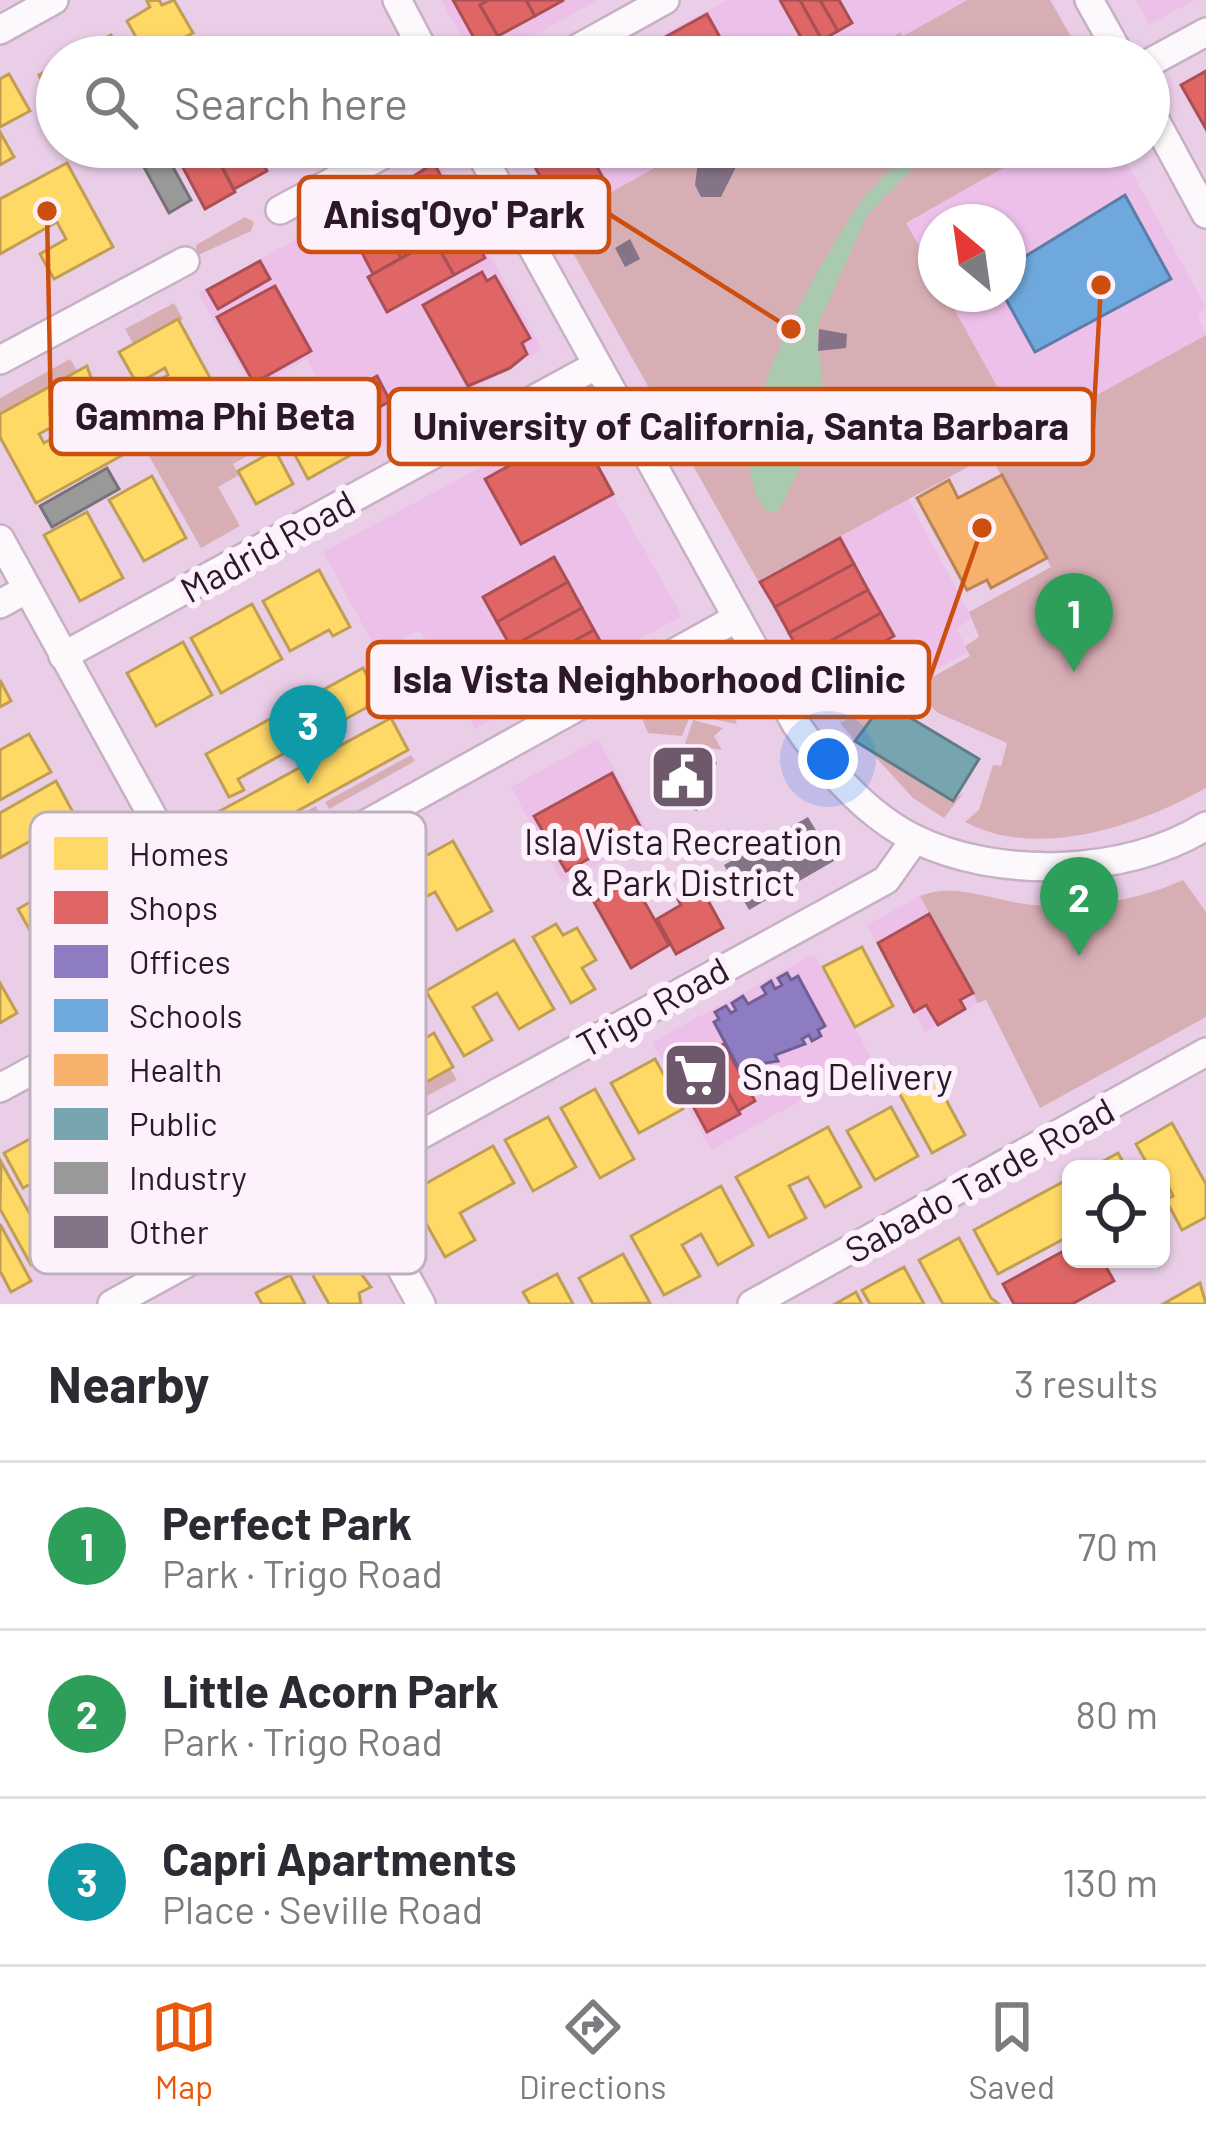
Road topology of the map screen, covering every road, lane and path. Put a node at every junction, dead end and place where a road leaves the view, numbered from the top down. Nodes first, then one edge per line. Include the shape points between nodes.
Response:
1 (54, 0) edge
2 (397, 0) edge
3 (665, 0) edge
4 (1089, 0) edge
5 (0, 30) edge
6 (1206, 32) edge
7 (416, 36) edge
8 (600, 36) edge
9 (1109, 36) edge
10 (1170, 52) edge
11 (1170, 148) edge
12 (358, 168) edge
13 (489, 168) edge
14 (280, 210) dead end
15 (1206, 214) edge
16 (185, 261) dead end
17 (0, 360) edge
18 (597, 364) junction
19 (0, 539) edge
20 (27, 589) junction
21 (0, 604) edge
22 (737, 618) junction
23 (64, 656) junction
24 (150, 812) edge
25 (389, 812) edge
26 (1203, 835) edge
27 (915, 839) junction
28 (1206, 1052) edge
29 (30, 1072) edge
30 (0, 1088) edge
31 (426, 1131) edge
32 (167, 1274) edge
33 (405, 1274) edge
34 (112, 1304) edge
35 (421, 1304) edge
36 (752, 1304) edge

1 - 5 street
2 - 7 street
3 - 8 street
4 - 9 street
6 - 10 street
11 - 15 street
12 - 14 street
13 - 18 street
16 - 17 street
18 - 22 street
18 - 23 street, Madrid Road
19 - 20 street
20 - 21 street
20 - 23 street
22 - 25 street
22 - 27 street via 828,767
23 - 24 street
26 - 27 street via 1072,866 1004,862
27 - 31 street, Trigo Road via 886,880
28 - 36 street, Sabado Tarde Road
29 - 30 street
32 - 34 street, Trigo Road
33 - 35 street

